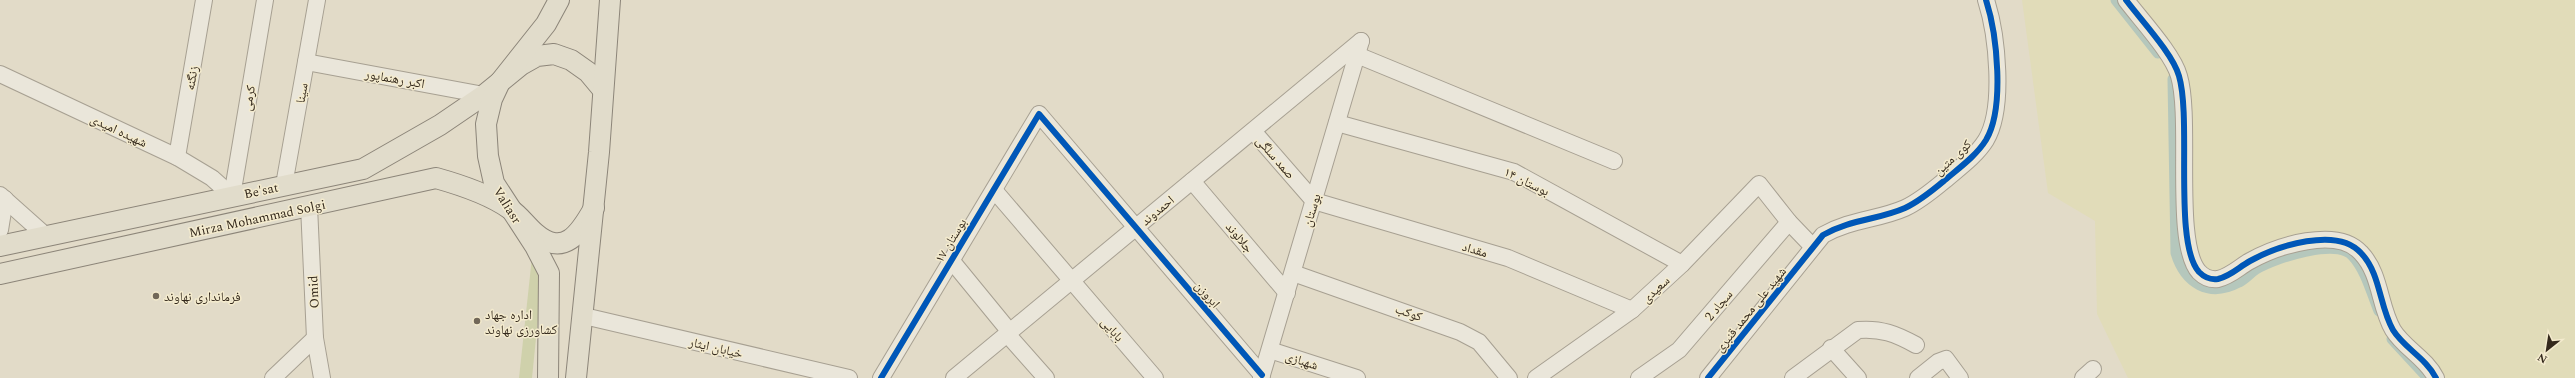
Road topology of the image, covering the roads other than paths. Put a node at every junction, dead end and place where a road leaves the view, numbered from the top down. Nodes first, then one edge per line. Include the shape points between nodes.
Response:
1 (204, 0) edge
2 (265, 0) edge
3 (318, 0) edge
4 (559, 0) edge
5 (610, 0) edge
6 (1986, 0) edge
7 (2126, 0) edge
8 (1359, 48) junction
9 (306, 62) junction
10 (0, 74) edge
11 (500, 82) junction
12 (603, 90) junction
13 (484, 94) junction
14 (1039, 114) joint
15 (1337, 123) junction
16 (1253, 130) junction
17 (177, 157) junction
18 (1614, 161) dead end
19 (1192, 181) junction
20 (284, 185) junction
21 (994, 190) junction
22 (232, 196) junction
23 (3, 197) edge
24 (1314, 201) junction
25 (309, 206) junction
26 (594, 208) junction
27 (510, 209) junction
28 (1789, 222) junction
29 (1136, 227) junction
30 (0, 230) edge
31 (46, 236) junction
32 (0, 246) edge
33 (1811, 250) junction
34 (951, 260) junction
35 (1682, 264) junction
36 (1293, 272) junction
37 (0, 274) edge
38 (1071, 281) junction
39 (1287, 293) junction
40 (1632, 310) junction
41 (584, 316) junction
42 (1008, 333) junction
43 (315, 338) junction
44 (1916, 345) dead end
45 (1831, 348) junction
46 (1270, 350) junction
47 (318, 375) edge
48 (1262, 376) edge
49 (273, 378) edge
50 (548, 378) edge
51 (576, 378) edge
52 (849, 378) edge
53 (881, 378) edge
54 (954, 378) edge
55 (1046, 378) edge
56 (1155, 378) edge
57 (1357, 378) edge
58 (1509, 378) edge
59 (1536, 378) edge
60 (1639, 378) edge
61 (1708, 378) edge
62 (1794, 378) edge
63 (1858, 378) edge
64 (1918, 378) edge
65 (1960, 378) edge
66 (2436, 378) edge

1 - 17 street, زنگنه
2 - 22 street, کرمی
3 - 9 street, سینا
4 - 11 main road, Valiasr via 546,24
5 - 12 main road
6 - 33 street, کوی متین via 1993,22 1997,67 1995,108 1986,139 1967,162 1930,192 1905,208 1840,225 1823,235
7 - 66 street via 2172,60 2180,78 2183,101 2186,229 2192,258 2199,272 2206,278 2222,278 2271,250 2291,244 2332,239 2354,246 2369,263 2393,329 2423,359
8 - 15 street, بوستان
8 - 16 street, احمدوند
8 - 18 street
9 - 13 street, اکبر رهنماپور
9 - 20 street, سینا
10 - 17 street, شهیده امیدی
11 - 12 main road via 536,56 554,54 571,60 588,72
11 - 13 main road, Be'sat
11 - 27 main road, Valiasr via 488,112 486,140 494,183
12 - 26 main road
13 - 20 main road, Be'sat via 422,136 363,169
14 - 21 street, بوستان ۱۷
14 - 29 street, ابروزن
15 - 24 street, بوستان
15 - 35 street, بوستان ۱۴ via 1514,172
16 - 19 street, احمدوند
16 - 24 street, صمد سلگی
17 - 22 street, شهیده امیدی via 212,178
19 - 29 street, احمدوند
19 - 39 street, جلالوند
20 - 22 main road, Be'sat
21 - 34 street, بوستان ۱۷
21 - 38 street, بابایی
22 - 31 main road, Be'sat
23 - 30 street via 4,218
23 - 31 street
24 - 36 street, بوستان
24 - 40 street, مقداد via 1508,258
25 - 27 main road, Mirza Mohammad Solgi via 436,178 462,186
25 - 37 main road, Mirza Mohammad Solgi
25 - 43 street, Omid
26 - 27 main road via 574,238 561,244 548,242 536,234
26 - 41 main road
27 - 50 main road, Valiasr via 535,246 548,273
28 - 33 street
28 - 35 street, سعیدی via 1759,184
28 - 60 street, سجاد 2 via 1679,350
29 - 38 street, احمدوند
29 - 48 street, ابروزن
31 - 32 main road, Be'sat
33 - 61 street, شهید علی محمد قنبری
34 - 42 street
34 - 53 street, بوستان ۱۷
35 - 40 street, سعیدی
36 - 39 street, بوستان
36 - 58 street, کوکب via 1460,332 1479,342
38 - 42 street, احمدوند
38 - 56 street, بابایی
39 - 46 street, بوستان
40 - 59 street, سعیدی
41 - 51 main road
41 - 52 street, خیابان ایثار
42 - 54 street, احمدوند
42 - 55 street
43 - 47 street, Omid
43 - 49 street
44 - 45 street via 1891,332 1871,329 1858,330
45 - 62 street
45 - 63 street
46 - 48 street, بوستان
46 - 57 street, شهبازی
64 - 65 street via 1938,362 1946,360

